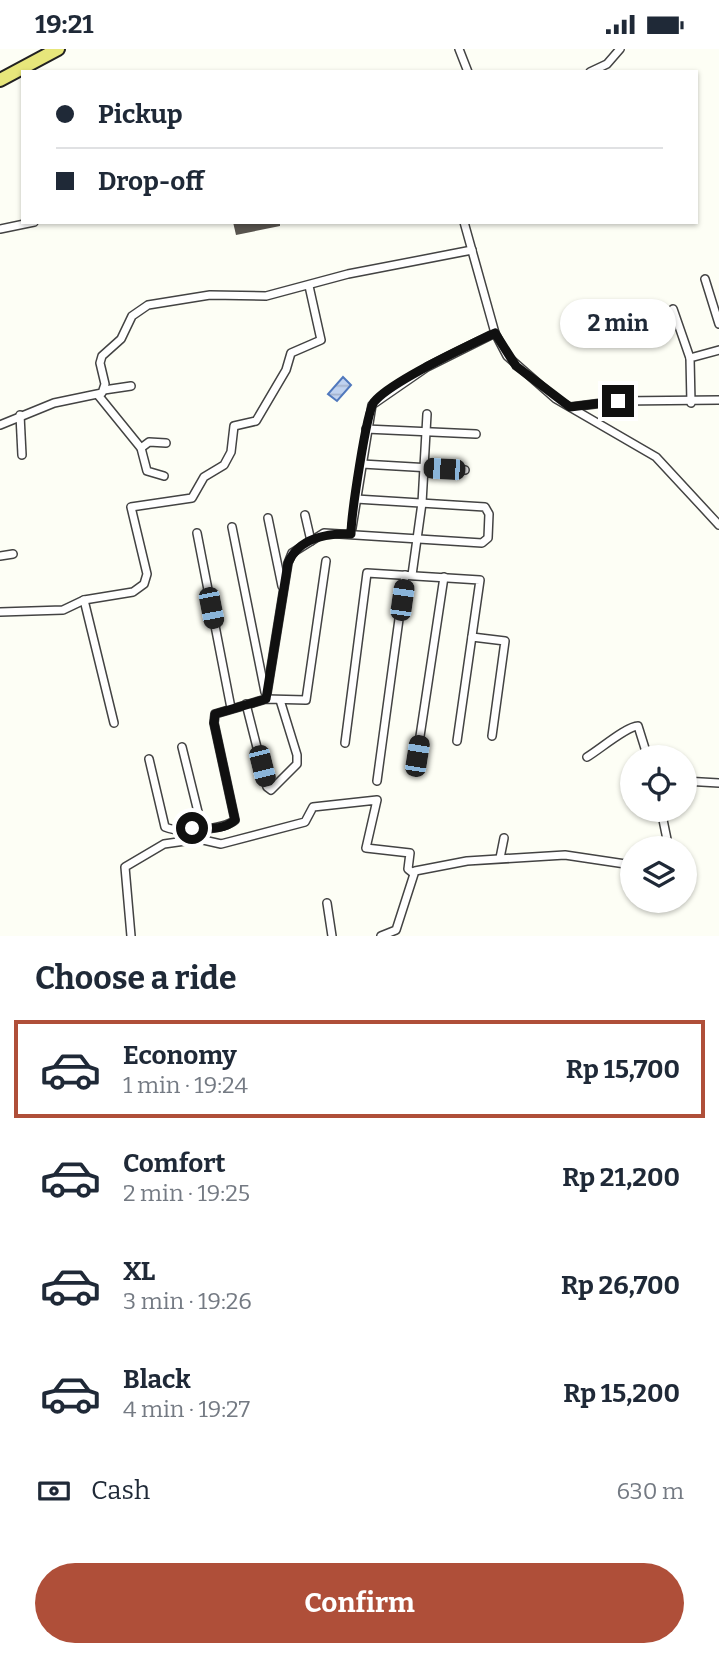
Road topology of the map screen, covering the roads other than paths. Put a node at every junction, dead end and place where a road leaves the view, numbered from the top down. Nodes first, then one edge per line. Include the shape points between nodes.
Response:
1 (58, 49) edge
2 (459, 49) edge
3 (620, 49) edge
4 (467, 70) edge
5 (594, 70) edge
6 (0, 80) edge
7 (21, 224) edge
8 (465, 224) edge
9 (1, 226) edge
10 (472, 250) junction
11 (705, 279) dead end
12 (309, 286) junction
13 (673, 309) dead end
14 (719, 324) edge
15 (495, 333) junction
16 (719, 350) edge
17 (690, 358) junction
18 (131, 386) dead end
19 (101, 392) junction
20 (719, 400) edge
21 (691, 403) junction
22 (570, 407) junction
23 (427, 414) dead end
24 (20, 415) junction
25 (0, 425) edge
26 (366, 429) junction
27 (426, 432) junction
28 (476, 434) dead end
29 (166, 443) dead end
30 (141, 448) junction
31 (22, 455) dead end
32 (362, 464) junction
33 (424, 468) junction
34 (464, 470) dead end
35 (164, 477) dead end
36 (356, 499) junction
37 (422, 503) junction
38 (306, 515) dead end
39 (268, 518) dead end
40 (719, 525) edge
41 (232, 527) dead end
42 (197, 533) dead end
43 (351, 534) junction
44 (418, 539) junction
45 (311, 541) junction
46 (13, 554) dead end
47 (0, 556) edge
48 (326, 561) dead end
49 (409, 575) junction
50 (444, 577) junction
51 (283, 591) junction
52 (84, 600) junction
53 (0, 612) edge
54 (472, 637) junction
55 (266, 699) junction
56 (280, 700) junction
57 (246, 704) junction
58 (230, 708) junction
59 (114, 723) dead end
60 (492, 736) dead end
61 (457, 741) dead end
62 (345, 743) dead end
63 (644, 745) edge
64 (183, 747) dead end
65 (417, 756) dead end
66 (587, 757) dead end
67 (149, 759) dead end
68 (377, 781) dead end
69 (697, 782) edge
70 (719, 783) edge
71 (202, 828) junction
72 (504, 838) dead end
73 (500, 858) junction
74 (620, 863) edge
75 (414, 873) junction
76 (327, 902) dead end
77 (131, 936) edge
78 (332, 936) edge
79 (381, 936) edge

1 - 6 main road
2 - 4 street
3 - 5 street
7 - 9 street
8 - 10 street
10 - 12 street
10 - 15 street
11 - 14 street
12 - 19 street via 266,296 209,295 148,305 132,316 121,339 100,359
12 - 52 street via 321,340 291,353 256,421 234,426 231,452 224,465 204,477 192,498 131,507 146,574 144,584 133,591
13 - 17 street
15 - 22 street via 516,366
15 - 26 street via 381,396 372,405
16 - 17 street
17 - 21 street
18 - 19 street
19 - 24 street
19 - 30 street
20 - 21 street
21 - 22 street via 618,401
22 - 40 street via 656,457
23 - 27 street
24 - 25 street
24 - 31 street
26 - 27 street
26 - 32 street
27 - 28 street
27 - 33 street
29 - 30 street via 149,442
30 - 35 street via 148,471
32 - 33 street
32 - 36 street
33 - 34 street
33 - 37 street
36 - 37 street
36 - 43 street
37 - 44 street
37 - 44 street via 485,507 488,538 482,543
38 - 45 street
39 - 51 street
41 - 55 street
42 - 58 street
43 - 44 street
43 - 45 street via 324,533
44 - 49 street
45 - 51 street via 292,553
46 - 47 street
48 - 56 street via 306,700
49 - 50 street
49 - 62 street via 368,573
49 - 68 street
50 - 54 street via 480,580
50 - 65 street
51 - 55 street
52 - 53 street via 63,610
52 - 59 street
54 - 60 street via 505,641
54 - 61 street
55 - 56 street
55 - 57 street
56 - 57 street via 297,764 271,790
57 - 58 street
58 - 71 street via 215,714 214,723 235,820
63 - 66 street via 638,726 628,727
64 - 71 street
67 - 71 street via 165,827
69 - 70 street
72 - 73 street
73 - 74 street via 580,855
73 - 75 street
75 - 77 street via 408,869 410,853 366,848 376,800 313,807 305,822 221,844 199,839 164,844 125,867
75 - 79 street via 396,929
76 - 78 street

